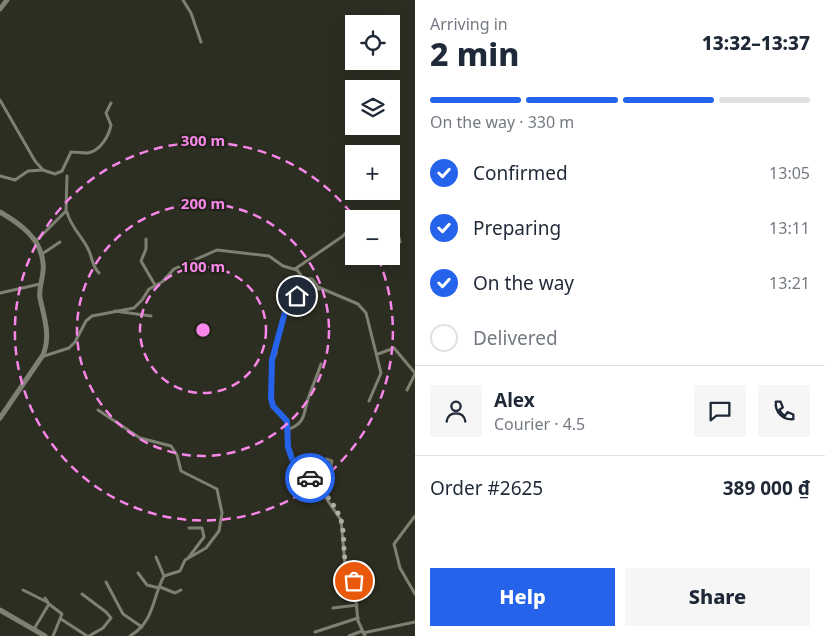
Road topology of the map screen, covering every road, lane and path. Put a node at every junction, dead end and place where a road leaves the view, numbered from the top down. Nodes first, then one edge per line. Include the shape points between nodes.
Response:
1 (6, 0) edge
2 (183, 0) edge
3 (0, 9) edge
4 (201, 42) dead end
5 (0, 100) edge
6 (111, 103) dead end
7 (43, 170) junction
8 (0, 176) edge
9 (67, 176) dead end
10 (66, 211) junction
11 (0, 212) edge
12 (345, 233) edge
13 (146, 239) dead end
14 (34, 242) junction
15 (60, 242) dead end
16 (40, 256) junction
17 (295, 269) junction
18 (99, 274) dead end
19 (303, 278) junction
20 (40, 284) junction
21 (155, 285) junction
22 (321, 289) junction
23 (310, 290) dead end
24 (0, 293) edge
25 (115, 310) junction
26 (151, 316) dead end
27 (378, 354) junction
28 (41, 358) junction
29 (321, 364) dead end
30 (415, 374) edge
31 (407, 390) dead end
32 (369, 401) dead end
33 (98, 410) dead end
34 (0, 418) edge
35 (287, 430) junction
36 (303, 474) junction
37 (316, 484) junction
38 (415, 516) edge
39 (189, 528) dead end
40 (156, 557) dead end
41 (188, 557) junction
42 (138, 574) dead end
43 (164, 576) junction
44 (106, 582) dead end
45 (160, 587) junction
46 (23, 590) dead end
47 (181, 590) dead end
48 (82, 594) dead end
49 (415, 594) edge
50 (45, 598) dead end
51 (48, 603) junction
52 (357, 606) junction
53 (332, 608) dead end
54 (0, 610) edge
55 (358, 618) junction
56 (61, 620) junction
57 (415, 622) edge
58 (142, 627) junction
59 (34, 628) junction
60 (137, 632) junction
61 (315, 632) dead end
62 (363, 633) edge
63 (45, 636) edge
64 (53, 636) edge
65 (88, 636) edge
66 (130, 636) edge
67 (140, 636) edge
68 (349, 636) edge

1 - 3 street
2 - 4 street
5 - 7 street
6 - 7 street via 106,113 110,131 98,148 87,153 71,152 59,173
7 - 8 street via 28,171 15,180
9 - 10 street
10 - 14 street
10 - 18 street
11 - 14 street via 24,227
12 - 17 street
13 - 21 street via 141,261
14 - 16 street
15 - 16 street
16 - 20 street via 43,262
17 - 19 street
17 - 21 street via 282,266 269,256 217,250 177,267
19 - 22 street via 312,279
19 - 35 street via 302,294 292,297 286,306 272,360 271,398 273,406 287,421
20 - 24 street
20 - 28 street via 46,320 46,347
21 - 25 street via 134,308
22 - 23 street
22 - 27 street via 354,301 361,307 366,313 371,340
25 - 26 street
25 - 28 street via 92,316 68,348
27 - 30 street via 394,348
27 - 32 street via 381,373
28 - 34 street
29 - 35 street via 305,414 298,424
30 - 31 street
33 - 41 street via 140,438 171,446 178,455 181,472 217,489 222,513 219,531 206,548
35 - 36 street via 292,459
36 - 37 street
36 - 37 street via 326,459 332,461 330,471
37 - 52 street via 341,520 345,565 354,581
38 - 49 street via 394,544 400,568
39 - 41 street via 202,528 204,537
40 - 43 street
41 - 43 street via 180,571
42 - 45 street via 147,585
43 - 45 street
44 - 58 street via 123,614
45 - 47 street via 175,592
45 - 58 street via 151,616
46 - 51 street
48 - 65 street via 111,618 103,628
50 - 51 street
51 - 56 street via 61,612
51 - 59 street
52 - 53 street
52 - 55 street
54 - 59 street
55 - 61 street
55 - 62 street
56 - 64 street
56 - 65 street
57 - 62 street
58 - 60 street
59 - 63 street
60 - 66 street
60 - 67 street
62 - 68 street

